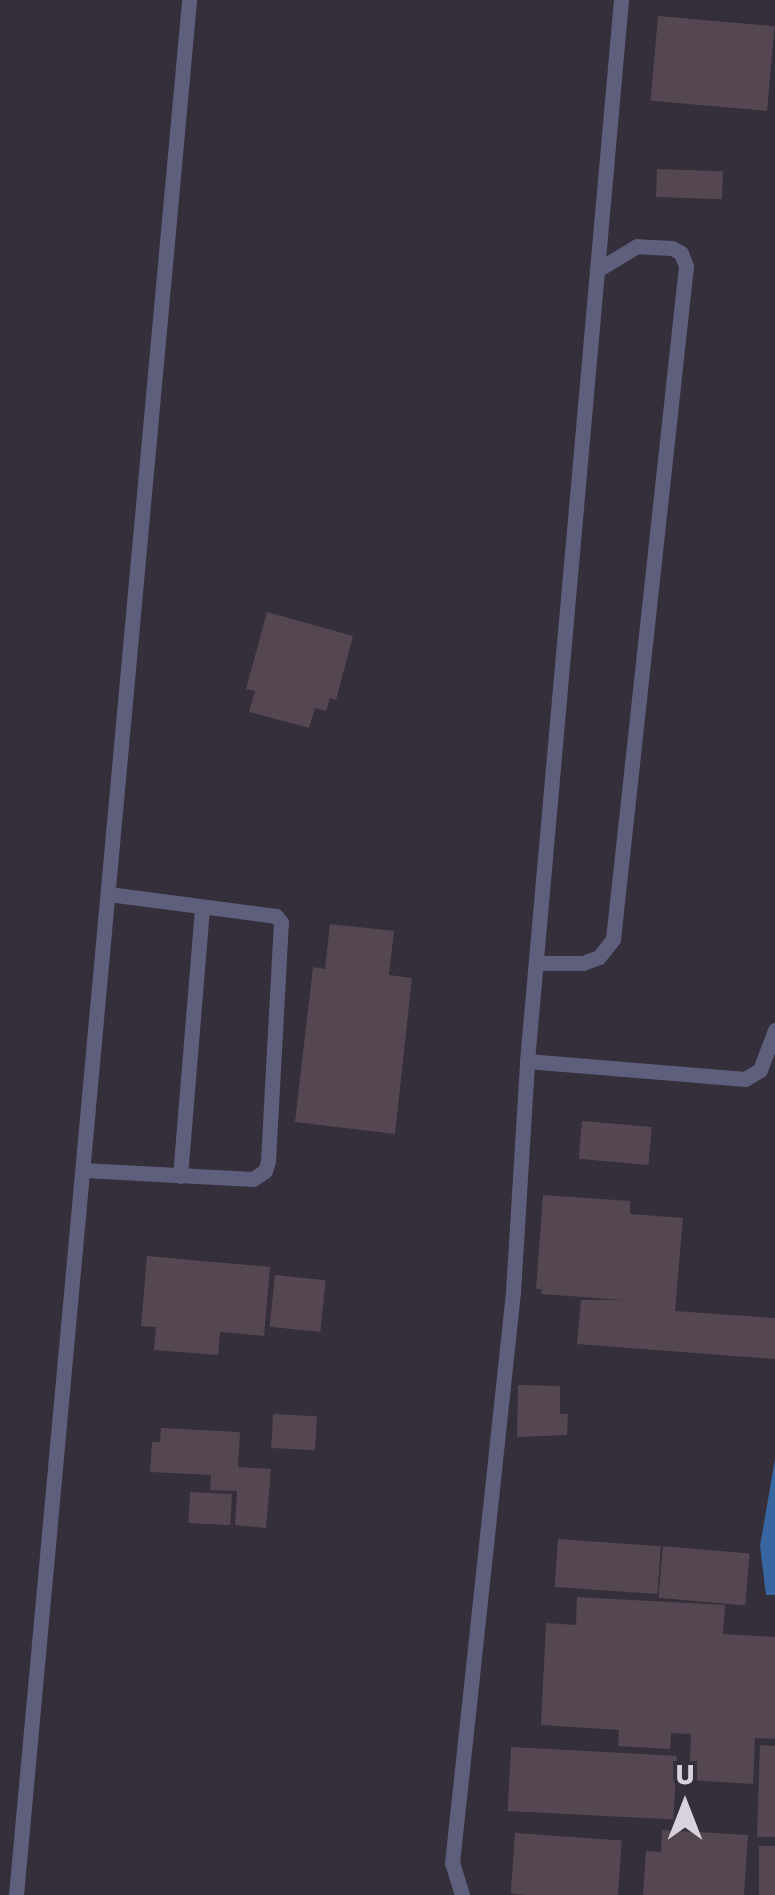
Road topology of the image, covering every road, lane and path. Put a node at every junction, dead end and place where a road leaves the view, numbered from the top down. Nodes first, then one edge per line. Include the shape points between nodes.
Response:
1 (189, 0) edge
2 (621, 0) edge
3 (597, 270) junction
4 (108, 894) junction
5 (202, 907) junction
6 (536, 962) junction
7 (775, 1030) edge
8 (527, 1062) junction
9 (83, 1170) junction
10 (180, 1176) junction
11 (16, 1895) edge
12 (462, 1895) edge

1 - 4 lane
2 - 3 lane
3 - 6 lane
3 - 6 lane via 637,246 672,248 686,266 614,940 599,957 582,963
4 - 5 lane
4 - 9 lane
5 - 10 lane
5 - 10 lane via 281,922 268,1161 254,1179
6 - 8 lane
7 - 8 lane via 760,1070 745,1080
8 - 12 lane via 513,1292 452,1863
9 - 10 lane
9 - 11 lane

